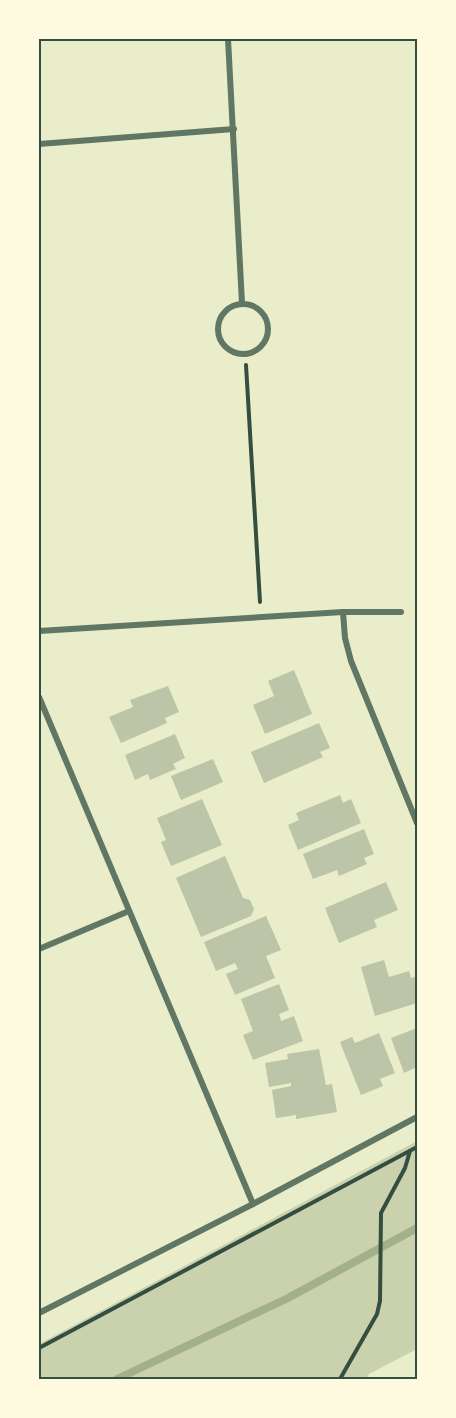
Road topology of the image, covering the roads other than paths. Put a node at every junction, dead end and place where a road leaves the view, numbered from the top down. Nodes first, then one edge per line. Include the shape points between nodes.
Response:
1 (228, 39) edge
2 (234, 129) junction
3 (39, 144) edge
4 (242, 303) junction
5 (343, 612) junction
6 (401, 612) dead end
7 (39, 631) edge
8 (39, 697) edge
9 (417, 823) edge
10 (129, 911) junction
11 (39, 949) edge
12 (417, 1117) edge
13 (253, 1204) junction
14 (39, 1313) edge

1 - 2 street
2 - 3 street
2 - 4 street
4 - 4 street via 258,308 268,323 261,347 245,354 230,351 218,331 218,322 227,309
5 - 6 street
5 - 7 street
5 - 9 street via 351,661
8 - 10 street
10 - 11 street
10 - 13 street
12 - 13 street
13 - 14 street

